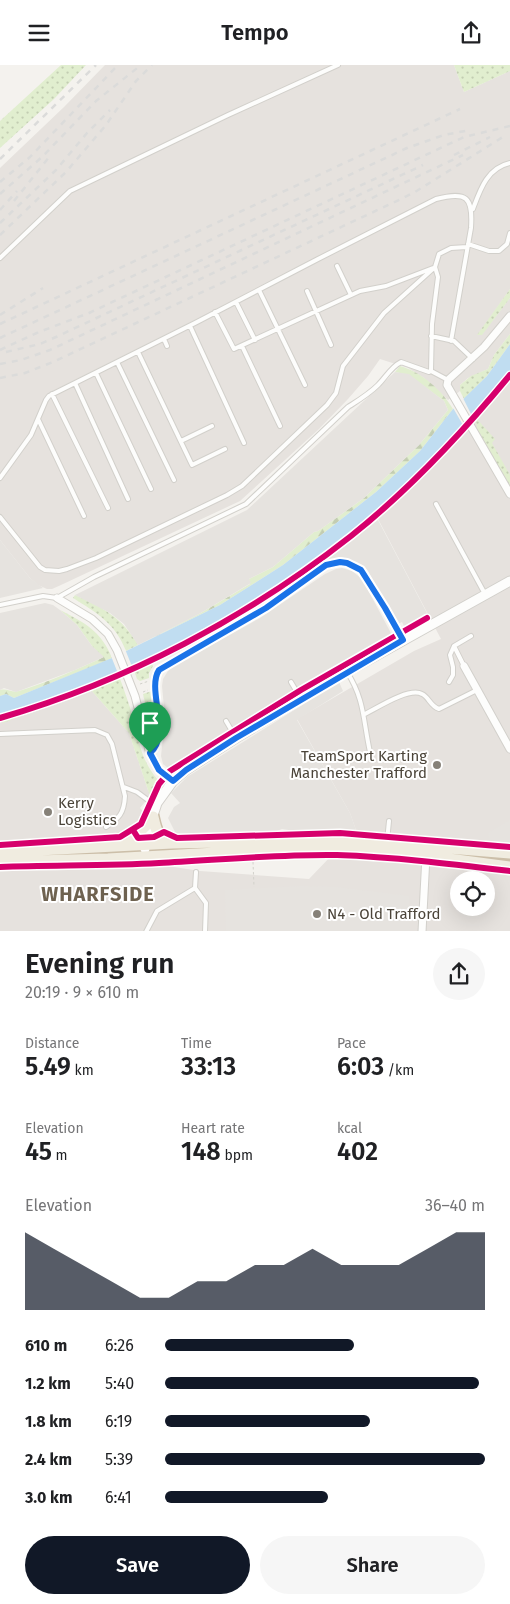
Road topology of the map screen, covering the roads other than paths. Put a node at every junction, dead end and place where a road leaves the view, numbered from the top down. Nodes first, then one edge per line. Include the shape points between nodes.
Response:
1 (338, 65) edge
2 (510, 163) edge
3 (472, 211) junction
4 (510, 233) edge
5 (467, 245) junction
6 (0, 258) edge
7 (337, 266) dead end
8 (435, 267) junction
9 (259, 290) junction
10 (307, 291) dead end
11 (351, 295) junction
12 (236, 301) junction
13 (317, 311) junction
14 (215, 313) junction
15 (510, 316) edge
16 (190, 326) junction
17 (278, 329) junction
18 (431, 336) junction
19 (164, 339) junction
20 (254, 340) junction
21 (451, 341) junction
22 (331, 345) dead end
23 (167, 346) dead end
24 (242, 346) junction
25 (138, 352) junction
26 (473, 359) junction
27 (117, 362) junction
28 (431, 371) junction
29 (96, 373) junction
30 (448, 381) junction
31 (75, 383) junction
32 (305, 385) dead end
33 (52, 394) junction
34 (38, 419) junction
35 (212, 426) dead end
36 (280, 426) dead end
37 (181, 441) junction
38 (244, 443) dead end
39 (225, 449) dead end
40 (0, 478) edge
41 (174, 480) dead end
42 (151, 489) dead end
43 (510, 494) edge
44 (128, 499) dead end
45 (436, 504) dead end
46 (108, 508) dead end
47 (84, 516) dead end
48 (0, 517) edge
49 (510, 581) edge
50 (485, 594) junction
51 (58, 598) junction
52 (0, 605) edge
53 (471, 635) dead end
54 (403, 640) junction
55 (454, 646) junction
56 (464, 666) joint
57 (347, 672) junction
58 (291, 682) dead end
59 (449, 682) dead end
60 (477, 690) junction
61 (301, 699) junction
62 (365, 714) junction
63 (226, 721) dead end
64 (0, 734) edge
65 (236, 738) junction
66 (510, 749) edge
67 (370, 752) dead end
68 (150, 753) junction
69 (173, 781) junction
70 (124, 787) junction
71 (154, 811) junction
72 (389, 821) dead end
73 (106, 827) dead end
74 (172, 843) junction
75 (387, 843) junction
76 (145, 845) junction
77 (68, 849) junction
78 (0, 852) edge
79 (510, 853) edge
80 (426, 856) junction
81 (146, 857) junction
82 (0, 862) edge
83 (510, 867) edge
84 (196, 872) dead end
85 (195, 888) junction
86 (146, 931) edge
87 (205, 931) edge
88 (422, 931) edge

1 - 6 lane via 70,191
2 - 3 lane via 498,167 488,176
3 - 5 lane
3 - 9 lane via 465,198 453,195 436,199
4 - 5 lane via 499,251
5 - 8 lane via 439,254
5 - 21 lane
7 - 11 lane
8 - 11 lane via 386,286
8 - 18 lane via 438,277
8 - 48 lane via 384,313 344,366 336,393 327,405 242,486 227,495 96,558 58,571 40,567
9 - 12 lane
9 - 17 lane
10 - 13 lane
11 - 13 lane
12 - 14 lane
12 - 20 lane
13 - 17 lane
13 - 22 lane
14 - 16 lane
14 - 24 lane via 234,349
15 - 26 street
16 - 19 lane
16 - 38 lane
17 - 20 lane
17 - 32 lane
18 - 21 lane
18 - 28 lane
19 - 23 lane
19 - 25 lane
20 - 24 lane
21 - 26 lane
24 - 36 lane
25 - 27 lane
25 - 37 lane
26 - 30 street
27 - 29 lane
27 - 41 lane
28 - 30 lane
28 - 51 lane via 401,362 395,365 379,384 348,407 246,504 94,577
29 - 31 lane
29 - 42 lane
30 - 43 street via 447,385
31 - 33 lane
31 - 44 lane
33 - 34 lane
33 - 46 lane
34 - 40 lane via 31,435
34 - 47 lane
35 - 37 lane
37 - 39 lane via 192,465
45 - 50 lane
49 - 50 street
50 - 54 street
51 - 52 lane via 43,596
51 - 68 street via 98,623 108,634 135,696
53 - 55 lane
54 - 57 street
54 - 68 lane via 361,570 347,563 326,565 266,608 159,670 155,696 159,729 155,749
55 - 56 lane
55 - 59 lane via 450,655 453,675
56 - 60 street
57 - 61 street
57 - 62 lane
58 - 61 lane
60 - 62 lane via 439,709 433,707 424,695 408,693
60 - 66 street
61 - 65 street
62 - 67 lane
63 - 65 lane
64 - 70 lane via 101,732 112,744
65 - 69 street
68 - 69 street via 159,770
69 - 71 street
70 - 71 lane via 137,792
70 - 73 lane via 123,812
71 - 74 highway via 159,835
71 - 76 street
71 - 77 highway via 145,827 132,837 89,842
72 - 75 lane
74 - 75 highway via 320,840
74 - 76 highway
75 - 79 highway
76 - 77 highway
76 - 81 street
77 - 78 highway
80 - 81 highway via 327,849
80 - 83 highway
80 - 88 street
81 - 82 highway
84 - 85 lane
85 - 86 lane via 157,911
85 - 87 lane via 206,903

